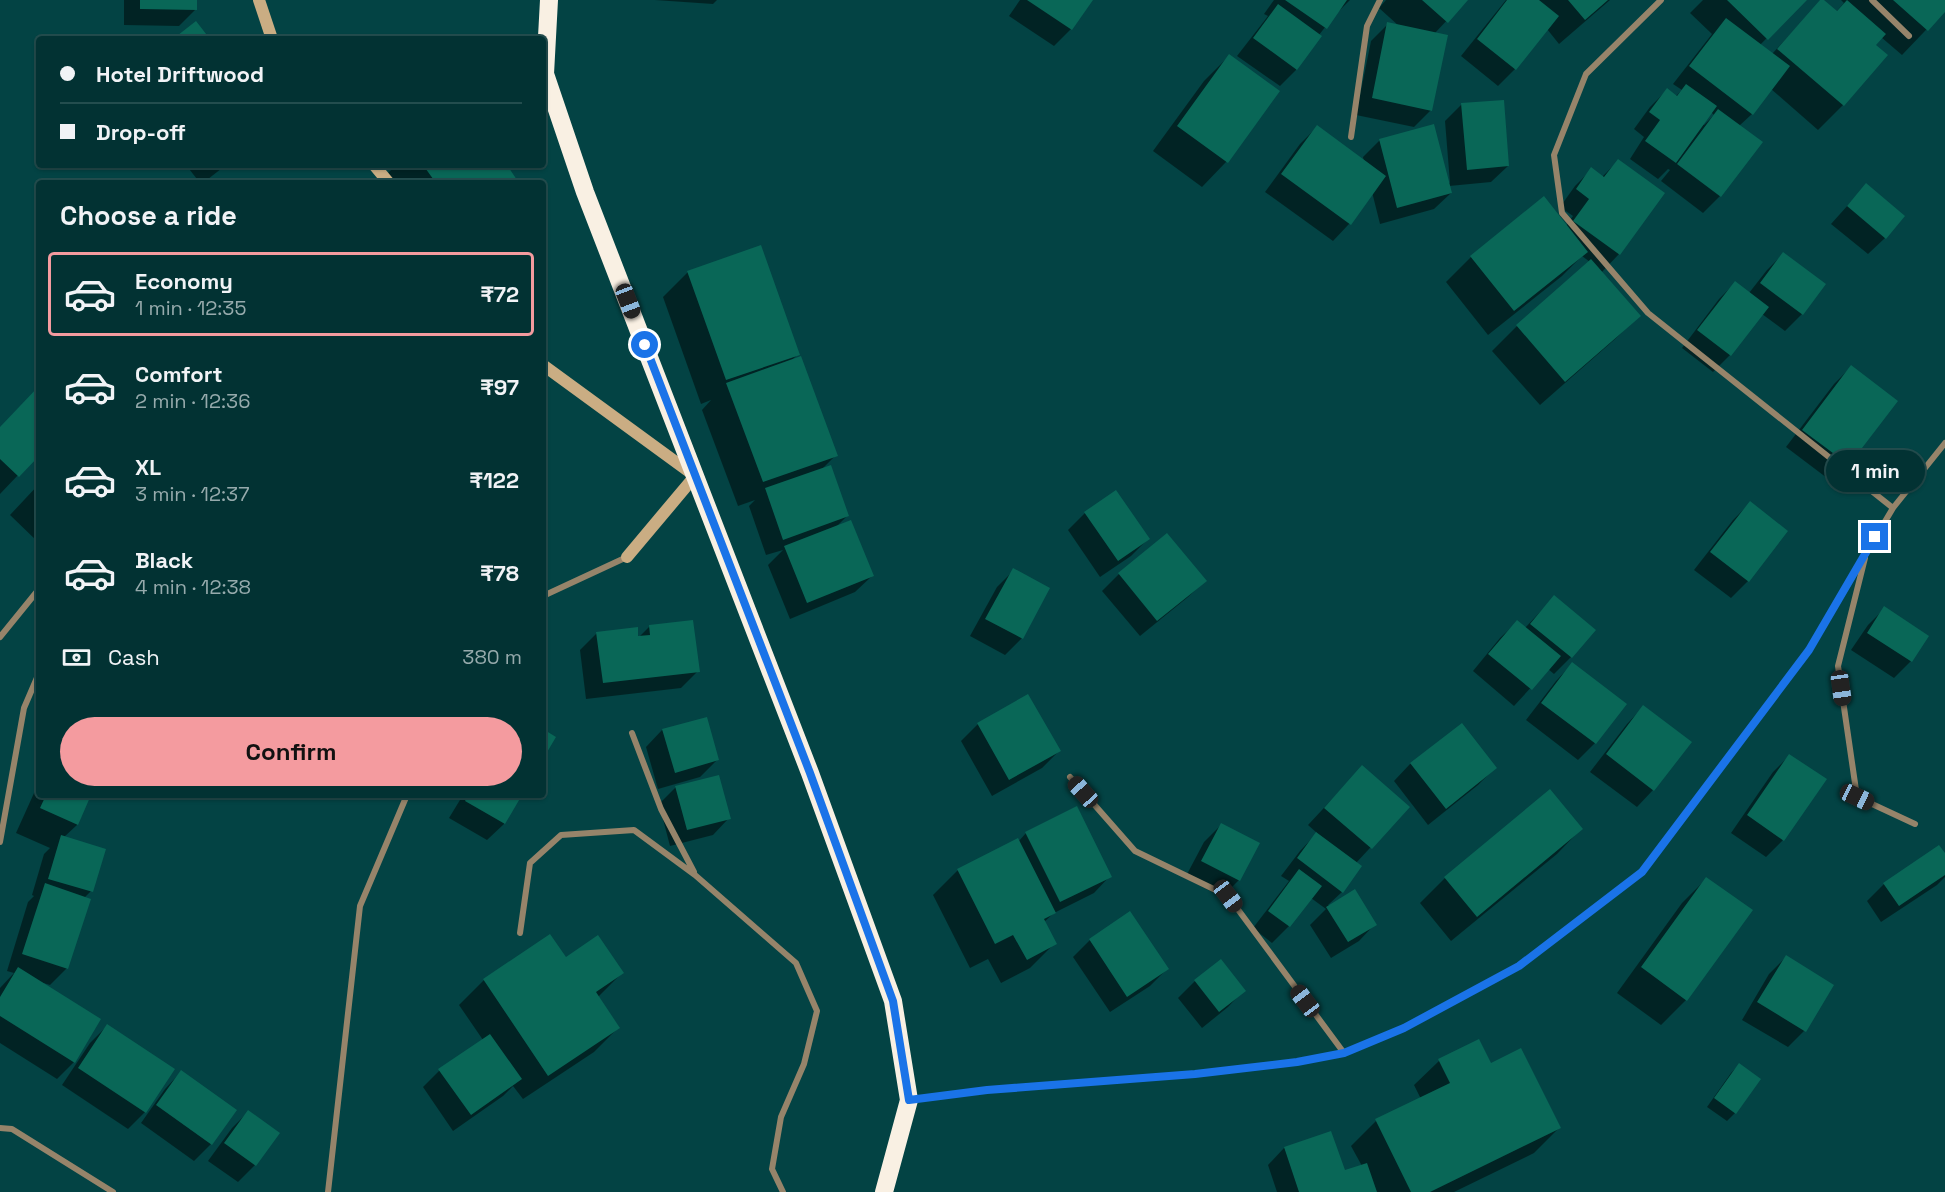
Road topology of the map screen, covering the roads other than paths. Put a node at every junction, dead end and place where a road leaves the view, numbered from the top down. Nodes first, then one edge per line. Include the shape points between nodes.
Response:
1 (260, 0) edge
2 (549, 0) edge
3 (1380, 0) edge
4 (1661, 0) edge
5 (1872, 0) edge
6 (271, 36) edge
7 (1909, 36) dead end
8 (546, 56) edge
9 (546, 77) edge
10 (1350, 137) dead end
11 (376, 168) edge
12 (386, 180) edge
13 (546, 367) edge
14 (1945, 443) edge
15 (695, 476) junction
16 (1893, 508) junction
17 (1866, 552) junction
18 (627, 557) joint
19 (36, 593) edge
20 (546, 595) edge
21 (0, 637) edge
22 (36, 680) edge
23 (632, 733) dead end
24 (1070, 777) dead end
25 (406, 798) edge
26 (1915, 824) dead end
27 (0, 842) edge
28 (695, 875) junction
29 (520, 933) dead end
30 (1344, 1053) junction
31 (909, 1100) junction
32 (0, 1128) edge
33 (113, 1192) edge
34 (328, 1192) edge
35 (783, 1192) edge
36 (884, 1192) edge

1 - 6 street
2 - 8 highway
3 - 10 street via 1367,26
4 - 16 street via 1586,74 1554,155 1562,213 1648,313
5 - 7 street
9 - 15 highway via 585,192
11 - 12 street
13 - 15 street
14 - 16 street
15 - 18 street
15 - 31 highway via 893,1001
16 - 17 street
17 - 26 street via 1838,666 1857,797
17 - 30 street via 1809,650 1642,872 1519,966 1404,1028
18 - 20 street
19 - 21 street
22 - 27 street via 24,708
23 - 28 street via 661,809
24 - 30 street via 1135,851 1228,896
25 - 34 street via 360,906
28 - 29 street via 634,830 561,835 530,863
28 - 35 street via 796,963 817,1011 804,1064 782,1117 772,1169
30 - 31 street via 1195,1074
31 - 36 highway
32 - 33 street via 12,1129

